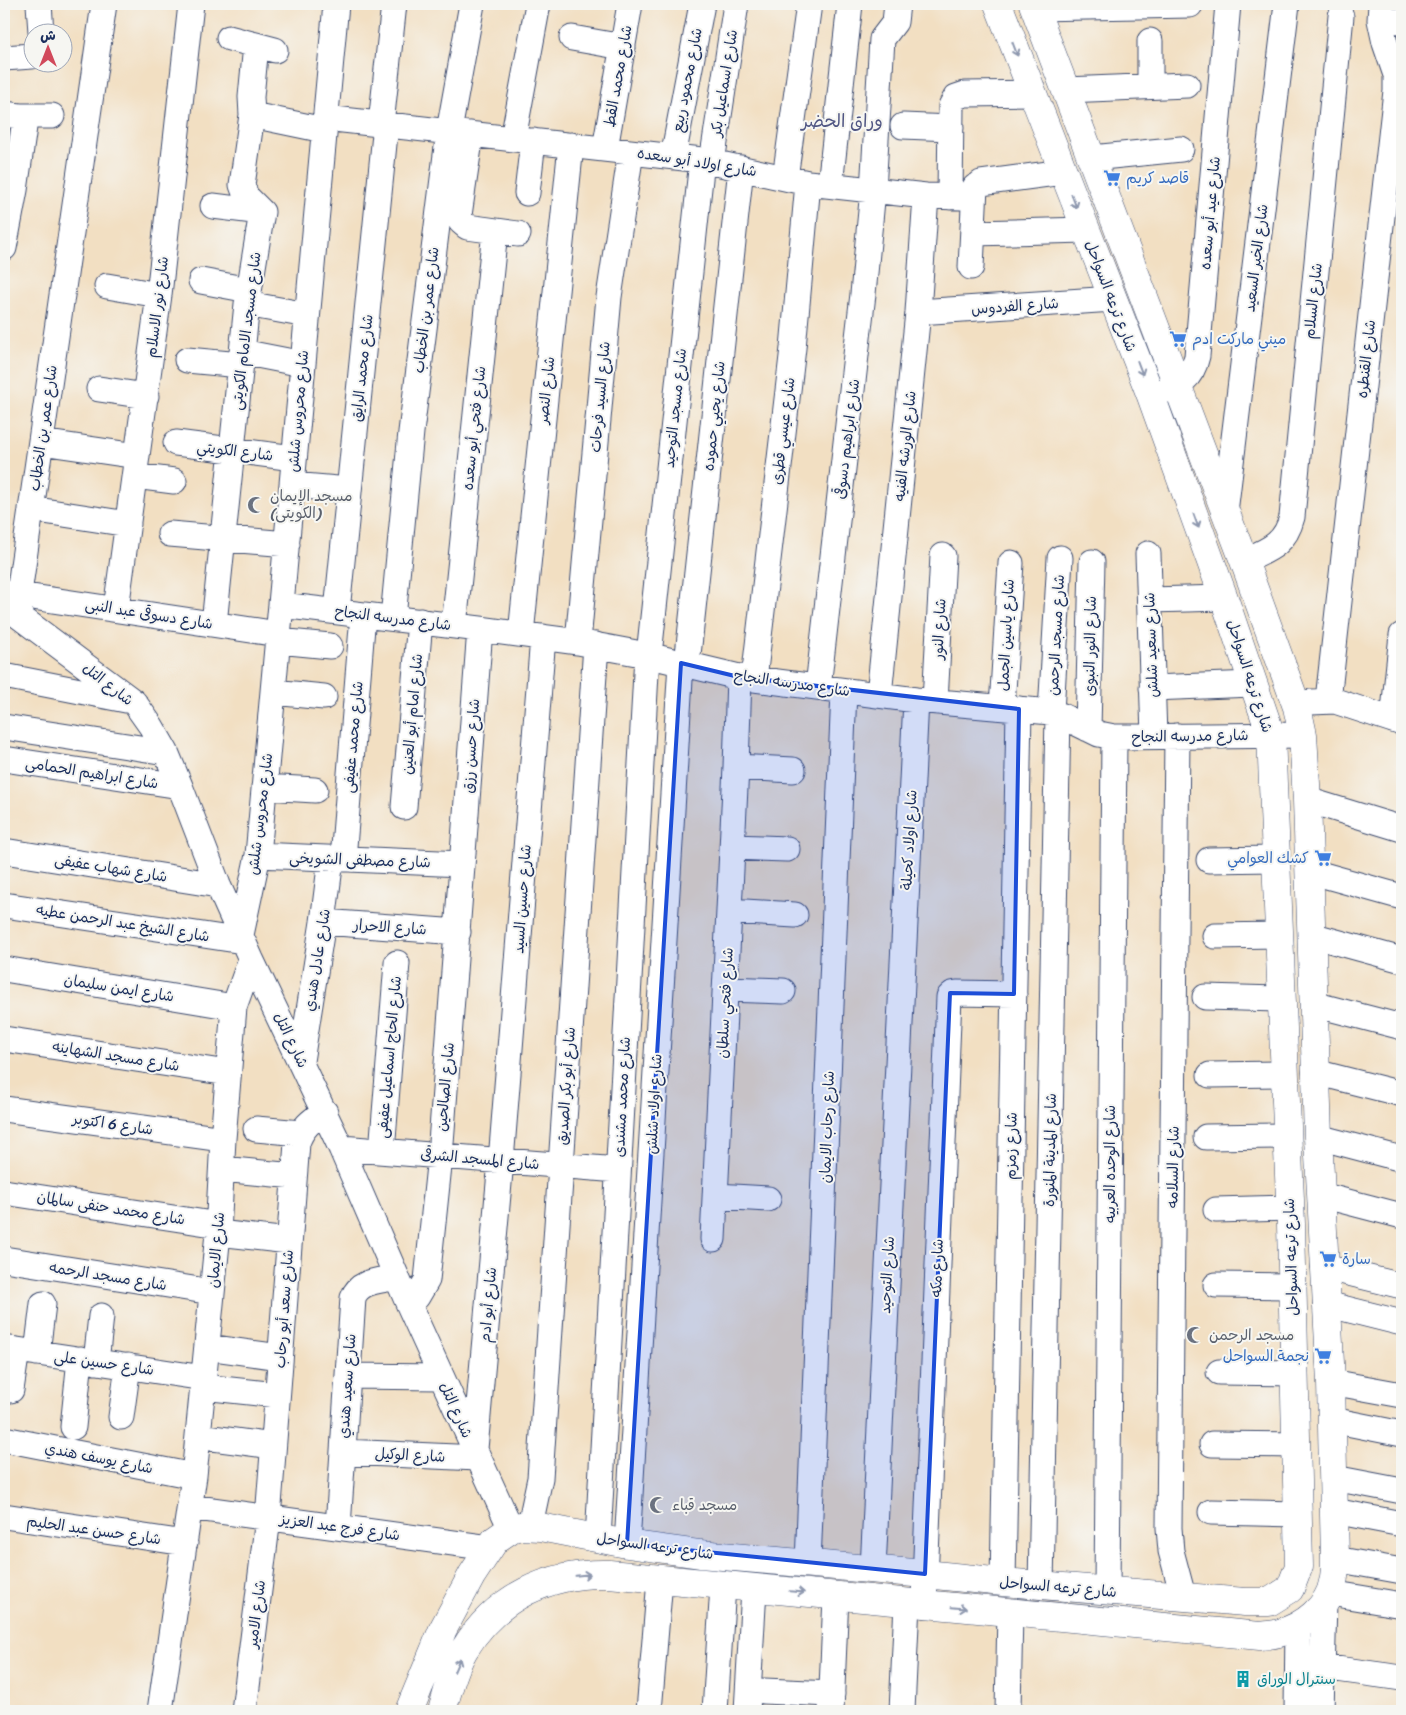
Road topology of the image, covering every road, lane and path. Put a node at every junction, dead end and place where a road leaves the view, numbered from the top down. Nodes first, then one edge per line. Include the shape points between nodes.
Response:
1 (39, 4) edge
2 (104, 4) edge
3 (191, 4) edge
4 (336, 4) edge
5 (394, 4) edge
6 (472, 4) edge
7 (538, 4) edge
8 (630, 4) edge
9 (702, 4) edge
10 (736, 4) edge
11 (809, 4) edge
12 (850, 4) edge
13 (897, 4) edge
14 (998, 4) edge
15 (1190, 4) edge
16 (1228, 4) edge
17 (1288, 4) edge
18 (1034, 6) edge
19 (1388, 15) edge
20 (1341, 16) dead end
21 (40, 22) edge
22 (229, 38) dead end
23 (572, 38) dead end
24 (1150, 41) dead end
25 (623, 47) junction
26 (22, 57) edge
27 (4, 58) edge
28 (1187, 85) dead end
29 (1150, 86) junction
30 (1066, 90) junction
31 (1032, 93) junction
32 (12, 115) edge
33 (252, 115) junction
34 (52, 116) dead end
35 (324, 124) junction
36 (383, 124) junction
37 (903, 126) dead end
38 (951, 128) junction
39 (460, 133) junction
40 (523, 140) junction
41 (571, 145) junction
42 (605, 149) junction
43 (1181, 149) dead end
44 (631, 152) junction
45 (673, 157) junction
46 (1092, 158) junction
47 (707, 161) junction
48 (741, 168) junction
49 (1063, 172) junction
50 (808, 182) junction
51 (975, 187) junction
52 (873, 190) junction
53 (526, 194) dead end
54 (938, 197) junction
55 (213, 206) dead end
56 (262, 212) junction
57 (1086, 230) junction
58 (973, 233) junction
59 (4, 248) edge
60 (971, 267) dead end
61 (201, 281) dead end
62 (107, 286) dead end
63 (159, 295) junction
64 (248, 297) junction
65 (1113, 299) junction
66 (918, 312) junction
67 (307, 315) junction
68 (241, 359) junction
69 (187, 360) dead end
70 (303, 364) junction
71 (1177, 385) junction
72 (99, 389) dead end
73 (146, 396) junction
74 (1151, 396) junction
75 (41, 442) junction
76 (176, 443) dead end
77 (232, 450) junction
78 (294, 458) junction
79 (136, 466) junction
80 (174, 481) dead end
81 (292, 485) junction
82 (349, 490) junction
83 (31, 508) junction
84 (1225, 512) junction
85 (128, 524) junction
86 (170, 534) dead end
87 (223, 538) junction
88 (287, 544) junction
89 (1148, 554) dead end
90 (943, 556) dead end
91 (1060, 558) dead end
92 (1244, 561) junction
93 (1092, 562) dead end
94 (1011, 563) dead end
95 (1224, 598) junction
96 (1150, 600) junction
97 (13, 605) edge
98 (281, 605) junction
99 (116, 609) junction
100 (337, 612) junction
101 (363, 614) junction
102 (393, 618) junction
103 (420, 621) junction
104 (214, 624) junction
105 (454, 626) junction
106 (480, 629) junction
107 (532, 635) junction
108 (1402, 635) edge
109 (278, 638) junction
110 (587, 644) junction
111 (330, 646) dead end
112 (648, 655) junction
113 (684, 663) junction
114 (4, 676) edge
115 (746, 678) junction
116 (1254, 684) junction
117 (818, 688) junction
118 (1152, 688) junction
119 (844, 690) junction
120 (273, 692) junction
121 (879, 695) junction
122 (324, 697) dead end
123 (1328, 700) junction
124 (926, 701) junction
125 (134, 702) junction
126 (1297, 707) junction
127 (1011, 708) junction
128 (1055, 713) junction
129 (1397, 721) edge
130 (4, 728) edge
131 (1088, 729) junction
132 (1303, 734) junction
133 (1271, 735) junction
134 (1166, 736) junction
135 (1114, 737) junction
136 (166, 752) junction
137 (4, 759) edge
138 (736, 767) junction
139 (793, 770) dead end
140 (180, 786) junction
141 (264, 787) junction
142 (314, 790) dead end
143 (1307, 800) junction
144 (404, 807) dead end
145 (1401, 822) edge
146 (732, 847) junction
147 (787, 850) dead end
148 (4, 851) edge
149 (258, 855) junction
150 (337, 859) junction
151 (1275, 859) junction
152 (1209, 860) dead end
153 (462, 864) junction
154 (1309, 871) junction
155 (218, 884) junction
156 (1402, 897) edge
157 (4, 905) edge
158 (729, 911) junction
159 (795, 915) dead end
160 (323, 922) junction
161 (458, 932) junction
162 (1278, 935) junction
163 (1311, 935) junction
164 (1214, 936) dead end
165 (245, 945) junction
166 (1402, 960) edge
167 (397, 963) dead end
168 (4, 970) edge
169 (901, 980) joint
170 (726, 989) junction
171 (783, 991) dead end
172 (1014, 994) junction
173 (1205, 998) dead end
174 (1281, 999) junction
175 (1313, 1004) junction
176 (234, 1007) junction
177 (1402, 1027) edge
178 (4, 1039) edge
179 (301, 1061) junction
180 (1315, 1061) junction
181 (1284, 1062) junction
182 (228, 1073) junction
183 (1210, 1075) dead end
184 (1402, 1094) edge
185 (4, 1109) edge
186 (325, 1112) junction
187 (256, 1129) dead end
188 (300, 1133) junction
189 (1287, 1136) junction
190 (1206, 1137) dead end
191 (1318, 1137) junction
192 (223, 1139) junction
193 (341, 1148) junction
194 (382, 1151) junction
195 (440, 1156) junction
196 (1402, 1159) edge
197 (501, 1161) junction
198 (561, 1165) junction
199 (222, 1169) junction
200 (618, 1170) junction
201 (294, 1176) junction
202 (4, 1192) edge
203 (1321, 1195) junction
204 (716, 1196) junction
205 (768, 1199) dead end
206 (1216, 1210) dead end
207 (1290, 1216) junction
208 (1402, 1216) edge
209 (1322, 1223) junction
210 (218, 1229) junction
211 (713, 1239) dead end
212 (289, 1241) junction
213 (4, 1259) edge
214 (1324, 1267) junction
215 (397, 1277) junction
216 (1216, 1285) dead end
217 (1292, 1286) junction
218 (1402, 1286) edge
219 (212, 1292) junction
220 (408, 1303) junction
221 (42, 1304) dead end
222 (1326, 1304) junction
223 (101, 1316) dead end
224 (1402, 1323) edge
225 (207, 1347) junction
226 (20, 1351) edge
227 (280, 1356) junction
228 (88, 1360) junction
229 (128, 1366) junction
230 (1219, 1372) dead end
231 (1294, 1373) junction
232 (348, 1376) junction
233 (441, 1377) junction
234 (1331, 1382) junction
235 (204, 1383) junction
236 (11, 1390) dead end
237 (277, 1395) junction
238 (1402, 1395) edge
239 (121, 1417) dead end
240 (1332, 1420) junction
241 (73, 1427) dead end
242 (1402, 1434) edge
243 (198, 1436) junction
244 (4, 1440) edge
245 (1212, 1444) dead end
246 (1296, 1445) junction
247 (273, 1446) junction
248 (343, 1452) junction
249 (476, 1454) junction
250 (194, 1476) junction
251 (1334, 1478) junction
252 (1402, 1491) edge
253 (190, 1507) junction
254 (1334, 1511) junction
255 (1211, 1512) dead end
256 (1298, 1514) junction
257 (4, 1516) edge
258 (268, 1518) junction
259 (1402, 1524) edge
260 (338, 1526) junction
261 (520, 1527) junction
262 (598, 1538) junction
263 (185, 1543) junction
264 (627, 1544) junction
265 (490, 1548) junction
266 (1335, 1559) junction
267 (808, 1563) junction
268 (873, 1569) junction
269 (1402, 1571) edge
270 (925, 1574) junction
271 (660, 1580) junction
272 (1003, 1582) junction
273 (722, 1586) junction
274 (1041, 1586) junction
275 (754, 1589) junction
276 (1107, 1590) junction
277 (836, 1596) junction
278 (1183, 1596) junction
279 (1327, 1598) junction
280 (916, 1604) junction
281 (1402, 1605) edge
282 (1010, 1612) junction
283 (1298, 1626) junction
284 (1322, 1667) junction
285 (1402, 1678) edge
286 (764, 1691) dead end
287 (832, 1703) edge
288 (160, 1711) edge
289 (244, 1711) edge
290 (409, 1711) edge
291 (442, 1711) edge
292 (649, 1711) edge
293 (715, 1711) edge
294 (747, 1711) edge
295 (902, 1711) edge
296 (1008, 1711) edge
297 (1297, 1711) edge
298 (1321, 1711) edge

1 - 21 street
2 - 75 street, شارع عمر بن الخطاب
3 - 63 street, شارع نور الاسلام
4 - 35 street, شارع محروس شلش
5 - 36 street, شارع محمد الرايق
6 - 39 street, شارع عمر بن الخطاب
7 - 40 street
8 - 25 street, شارع محمد القط
9 - 45 street, شارع محمود ربيع
10 - 47 street, شارع اسماعيل بكر
11 - 50 street
12 - 50 street
13 - 52 street, شارع ابراهيم دسوقى via 895,22 882,39
14 -> 31 main road, شارع ترعه السواحل
15 - 18 street
16 - 71 street, شارع عيد أبو سعده via 1197,356 1190,375
17 - 84 street, شارع الخبر السعيد
18 - 30 main road, شارع ترعه السواحل
19 - 123 street, شارع القنطره via 1385,43 1396,76 1396,90
20 - 92 street, شارع السلام via 1292,517 1282,540
22 - 33 street via 265,48 251,97
23 - 25 street
24 - 29 street
25 - 42 street, شارع محمد القط
26 - 27 street
28 - 29 street
29 - 30 street
30 - 46 main road, شارع ترعه السواحل
31 - 38 street, شارع الورشه الفنيه via 964,94 956,97 951,106
31 - 49 main road, شارع ترعه السواحل
32 - 34 street
32 - 59 street via 24,127
33 - 35 street, شارع اولاد أبو سعده
33 - 56 street via 242,185 246,196
35 - 36 street, شارع اولاد أبو سعده
35 - 67 street, شارع محروس شلش
36 - 39 street, شارع اولاد أبو سعده
36 - 82 street, شارع محمد الرايق
37 - 38 street
38 - 54 street, شارع الورشه الفنيه
39 - 40 street, شارع اولاد أبو سعده
39 - 102 street, شارع عمر بن الخطاب via 411,432
39 - 105 street, شارع فتحي أبو سعده via 459,215 462,222 468,228 506,233
40 - 41 street, شارع اولاد أبو سعده
40 - 53 street
41 - 42 street, شارع اولاد أبو سعده
41 - 107 street, شارع النصر
42 - 44 street, شارع اولاد أبو سعده
43 - 46 street
44 - 45 street, شارع اولاد أبو سعده
44 - 110 street, شارع السيد فرحات via 609,297
45 - 47 street, شارع اولاد أبو سعده
46 - 71 main road, شارع ترعه السواحل
47 - 48 street, شارع اولاد أبو سعده
47 - 112 street, شارع مسجد التوحيد
48 - 50 street, شارع اولاد أبو سعده
48 - 113 street, شارع يحيي حموده
49 - 51 street, شارع اولاد أبو سعده via 988,182
49 -> 57 main road, شارع ترعه السواحل
50 - 52 street, شارع اولاد أبو سعده
50 - 115 street, شارع عيسي قطرى via 793,348
51 - 54 street, شارع اولاد أبو سعده via 965,196
51 - 58 street
52 - 54 street, شارع اولاد أبو سعده
52 - 117 street, شارع ابراهيم دسوقى
54 - 66 street, شارع الورشه الفنيه
55 - 56 street
56 - 64 street, شارع مسجد الامام الكويتى
57 - 58 street
57 - 65 main road, شارع ترعه السواحل
58 - 60 street
61 - 64 street
62 - 63 street
63 - 73 street, شارع نور الاسلام
64 - 67 street
64 - 68 street, شارع مسجد الامام الكويتى
65 - 66 street, شارع الفردوس
65 -> 74 main road, شارع ترعه السواحل
66 - 121 street, شارع الورشه الفنيه
67 - 70 street, شارع محروس شلش
68 - 69 street
68 - 70 street
68 - 77 street, شارع مسجد الامام الكويتى
70 - 78 street, شارع محروس شلش
71 - 74 street, شارع عيد أبو سعده
71 - 84 main road, شارع ترعه السواحل
72 - 73 street
73 - 79 street, شارع نور الاسلام
74 -> 95 main road, شارع ترعه السواحل
75 - 79 street
75 - 83 street, شارع عمر بن الخطاب
76 - 77 street, شارع الكويتي
77 - 78 street, شارع الكويتي
77 - 87 street, شارع مسجد الامام الكويتى
78 - 81 street, شارع محروس شلش
79 - 80 street
79 - 85 street, شارع نور الاسلام
81 - 82 street
81 - 88 street, شارع محروس شلش
82 - 100 street, شارع محمد الرايق
83 - 85 street
83 - 97 street, شارع عمر بن الخطاب
84 - 92 main road, شارع ترعه السواحل
85 - 99 street, شارع نور الاسلام
86 - 87 street
87 - 88 street
87 - 104 street, شارع مسجد الامام الكويتى
88 - 98 street, شارع محروس شلش
89 - 96 street, شارع سعيد شلش
90 - 124 street, شارع النور
91 - 128 street, شارع مسجد الرحمن
92 - 126 main road, شارع ترعه السواحل
93 - 131 street, شارع النور النبوى
94 - 127 street, شارع ياسين الجمل
95 - 96 street
95 - 116 main road, شارع ترعه السواحل
96 - 118 street, شارع سعيد شلش
97 - 99 street, شارع دسوقى عبد النبى
97 - 125 street, شارع التل
98 - 100 street, شارع مدرسه النجاح
98 - 109 street, شارع محروس شلش
99 - 104 street, شارع دسوقى عبد النبى
100 - 101 street, شارع مدرسه النجاح
101 - 102 street, شارع مدرسه النجاح
101 - 150 street, شارع محمد عفيفى
102 - 103 street, شارع مدرسه النجاح
103 - 105 street, شارع مدرسه النجاح
103 - 144 street, شارع امام أبو العنين
104 - 109 street, شارع دسوقى عبد النبى
105 - 106 street, شارع مدرسه النجاح
106 - 107 street, شارع مدرسه النجاح
106 - 153 street, شارع حسن رزق
107 - 110 street, شارع مدرسه النجاح
107 - 197 street, شارع حسين السيد
108 - 129 street
109 - 111 street, شارع دسوقى عبد النبى
109 - 120 street, شارع محروس شلش
110 - 112 street, شارع مدرسه النجاح
110 - 198 street, شارع أبو بكر الصديق
112 - 113 street, شارع مدرسه النجاح
112 - 200 street, شارع محمد مشندى
113 - 115 street, شارع مدرسه النجاح
113 - 264 street, شارع اولاد شلش
114 - 125 street
115 - 117 street, شارع مدرسه النجاح
115 - 138 street, شارع فتحي سلطان
116 - 118 street
116 - 133 main road, شارع ترعه السواحل
117 - 119 street, شارع مدرسه النجاح
118 - 134 street, شارع سعيد شلش
119 - 121 street, شارع مدرسه النجاح
119 - 267 street, شارع رحاب الايمان
120 - 122 street
120 - 141 street, شارع محروس شلش
121 - 124 street, شارع مدرسه النجاح
123 - 126 street
123 - 129 street
124 - 127 street, شارع مدرسه النجاح
124 - 169 street, شارع اولاد كحيلة
125 - 136 street, شارع التل
126 - 132 main road, شارع ترعه السواحل
127 - 128 street, شارع مدرسه النجاح
127 - 172 street, شارع زمزم
128 - 131 street, شارع مدرسه النجاح
128 - 274 street, شارع المدينة المنورة
130 - 136 street
131 - 135 street, شارع مدرسه النجاح
132 - 133 street, شارع مدرسه النجاح
132 - 143 main road, شارع ترعه السواحل
133 - 134 street, شارع مدرسه النجاح
133 - 151 main road, شارع ترعه السواحل
134 - 135 street, شارع مدرسه النجاح
134 - 278 street, شارع السلامه via 1169,1528
135 - 276 street, شارع الوحده العربيه
136 - 140 street, شارع التل
137 - 140 street, شارع ابراهيم الحمامى
138 - 139 street
138 - 146 street, شارع فتحي سلطان
140 - 155 street, شارع التل
141 - 142 street
141 - 149 street, شارع محروس شلش
143 - 145 street
143 - 154 main road, شارع ترعه السواحل
146 - 147 street
146 - 158 street, شارع فتحي سلطان
148 - 155 street, شارع شهاب عفيفى
149 - 150 street, شارع مصطفى الشويخى
149 - 165 street, شارع محروس شلش
150 - 153 street, شارع مصطفى الشويخى
150 - 160 street, شارع عادل هندي
151 - 152 street
151 - 162 main road, شارع ترعه السواحل
153 - 161 street, شارع الصالحين
154 - 156 street
154 - 163 main road, شارع ترعه السواحل
155 - 165 street, شارع التل
157 - 165 street, شارع الشيخ عبد الرحمن عطيه
158 - 159 street
158 - 170 street, شارع فتحي سلطان
160 - 161 street, شارع الاحرار
160 - 179 street, شارع عادل هندي
161 - 195 street, شارع الصالحين
162 - 164 street
162 - 174 main road, شارع ترعه السواحل
163 - 166 street
163 - 175 main road, شارع ترعه السواحل
165 - 176 street, شارع الايمان
165 - 179 street, شارع التل
167 - 194 street, شارع الحاج اسماعيل عفيفى
168 - 176 street, شارع ايمن سليمان
169 - 268 street, شارع التوحيد
170 - 171 street
170 - 204 street, شارع فتحي سلطان
172 - 270 street, شارع مكه via 957,993 949,998
172 - 272 street, شارع زمزم
173 - 174 street
174 - 181 main road, شارع ترعه السواحل
175 - 177 street
175 - 180 main road, شارع ترعه السواحل
176 - 182 street, شارع الايمان
178 - 182 street, شارع مسجد الشهاينه
179 - 186 street, شارع التل
180 - 181 main road
180 - 184 street
180 - 191 main road, شارع ترعه السواحل
181 - 183 street
181 - 189 main road, شارع ترعه السواحل
182 - 192 street, شارع الايمان
185 - 192 street, شارع 6 اكتوبر
186 - 188 street
186 - 193 street, شارع التل
187 - 188 street
188 - 201 street, شارع سعد أبو رحاب
189 - 190 street
189 - 207 main road, شارع ترعه السواحل
191 - 196 street
191 - 203 main road, شارع ترعه السواحل
192 - 199 street, شارع الايمان
193 - 194 street, شارع المسجد الشرقى
193 - 215 street, شارع التل
194 - 195 street, شارع المسجد الشرقى
195 - 197 street, شارع المسجد الشرقى
195 - 220 street, شارع الصالحين via 427,1280 417,1297
197 - 198 street, شارع المسجد الشرقى
197 - 249 street, شارع أبو ادم
198 - 200 street, شارع المسجد الشرقى
198 - 261 street, شارع أبو بكر الصديق via 540,1478
199 - 201 street
199 - 210 street, شارع الايمان
200 - 262 street, شارع محمد مشندى
201 - 212 street, شارع سعد أبو رحاب
202 - 210 street, شارع محمد حنفى سالمان
203 - 208 street
203 - 209 main road, شارع ترعه السواحل
204 - 205 street
204 - 211 street, شارع فتحي سلطان
206 - 207 street
207 - 209 main road
207 - 217 main road, شارع ترعه السواحل
209 - 214 main road, شارع ترعه السواحل
210 - 212 street, شارع محمد حنفى سالمان
210 - 219 street, شارع الايمان
212 - 227 street, شارع سعد أبو رحاب
213 - 219 street, شارع مسجد الرحمه
214 - 218 street
214 - 222 main road, شارع ترعه السواحل
215 - 220 street, شارع التل
215 - 232 street, شارع سعيد هندي via 360,1286 356,1291
216 - 217 street
217 - 231 main road, شارع ترعه السواحل
219 - 225 street, شارع الايمان
220 - 233 street, شارع التل
221 - 226 street
222 - 224 street
222 - 234 main road, شارع ترعه السواحل
223 - 228 street
225 - 227 street
225 - 235 street, شارع الايمان
226 - 228 street, شارع حسين على
226 - 236 street
227 - 237 street, شارع سعد أبو رحاب
228 - 229 street, شارع حسين على
228 - 241 street
229 - 235 street, شارع حسين على
229 - 239 street
230 - 231 street
231 - 246 main road, شارع ترعه السواحل
232 - 233 street
232 - 248 street, شارع سعيد هندي
233 - 249 street, شارع التل
234 - 238 street
234 - 240 main road, شارع ترعه السواحل
235 - 237 street, شارع حسين على
235 - 243 street, شارع الايمان
237 - 247 street, شارع سعد أبو رحاب
240 - 242 street
240 - 251 main road, شارع ترعه السواحل
243 - 247 street
243 - 250 street, شارع الايمان
244 - 250 street, شارع يوسف هندي
245 - 246 street
246 - 256 main road, شارع ترعه السواحل
247 - 258 street, شارع سعد أبو رحاب
248 - 249 street, شارع الوكيل
248 - 260 street, شارع سعيد هندي
249 - 261 street, شارع التل
250 - 253 street, شارع الايمان
251 - 252 street
251 - 254 main road, شارع ترعه السواحل
253 - 258 street, شارع فرج عبد العزيز
253 - 263 street, شارع الايمان
254 - 259 street
254 - 266 main road, شارع ترعه السواحل
255 - 256 street
256 - 278 main road, شارع ترعه السواحل via 1299,1566 1290,1589 1269,1602
257 - 263 street, شارع حسن عبد الحليم
258 - 260 street, شارع فرج عبد العزيز
258 - 289 street, شارع الامير
260 - 265 street, شارع فرج عبد العزيز
261 - 262 main road, شارع ترعه السواحل
261 - 265 main road via 495,1540
262 - 264 main road, شارع ترعه السواحل
263 - 288 street, شارع الايمان
264 - 267 main road, شارع ترعه السواحل
265 - 290 main road via 456,1602
266 - 269 street
266 - 279 main road, شارع ترعه السواحل via 1333,1583
267 - 268 main road, شارع ترعه السواحل
268 - 270 main road, شارع ترعه السواحل
270 - 272 main road, شارع ترعه السواحل
270 - 280 street, شارع مكه
271 - 273 main road, شارع ترعه السواحل
291 -> 271 main road, شارع ترعه السواحل via 464,1651 485,1622 526,1591 575,1575 609,1574
271 - 292 street
272 - 274 main road, شارع ترعه السواحل
273 - 275 main road, شارع ترعه السواحل
273 - 293 street
274 - 276 main road, شارع ترعه السواحل
275 -> 277 main road, شارع ترعه السواحل
275 - 294 street
276 - 278 main road, شارع ترعه السواحل
277 - 280 main road, شارع ترعه السواحل
277 - 287 street
279 - 281 street
279 - 283 main road, شارع ترعه السواحل
279 - 284 street
280 -> 282 main road, شارع ترعه السواحل
280 - 295 street, شارع مكه
282 - 283 main road, شارع ترعه السواحل via 1260,1636
282 - 296 street
283 - 297 street
284 - 285 street
284 - 298 street
286 - 287 street

